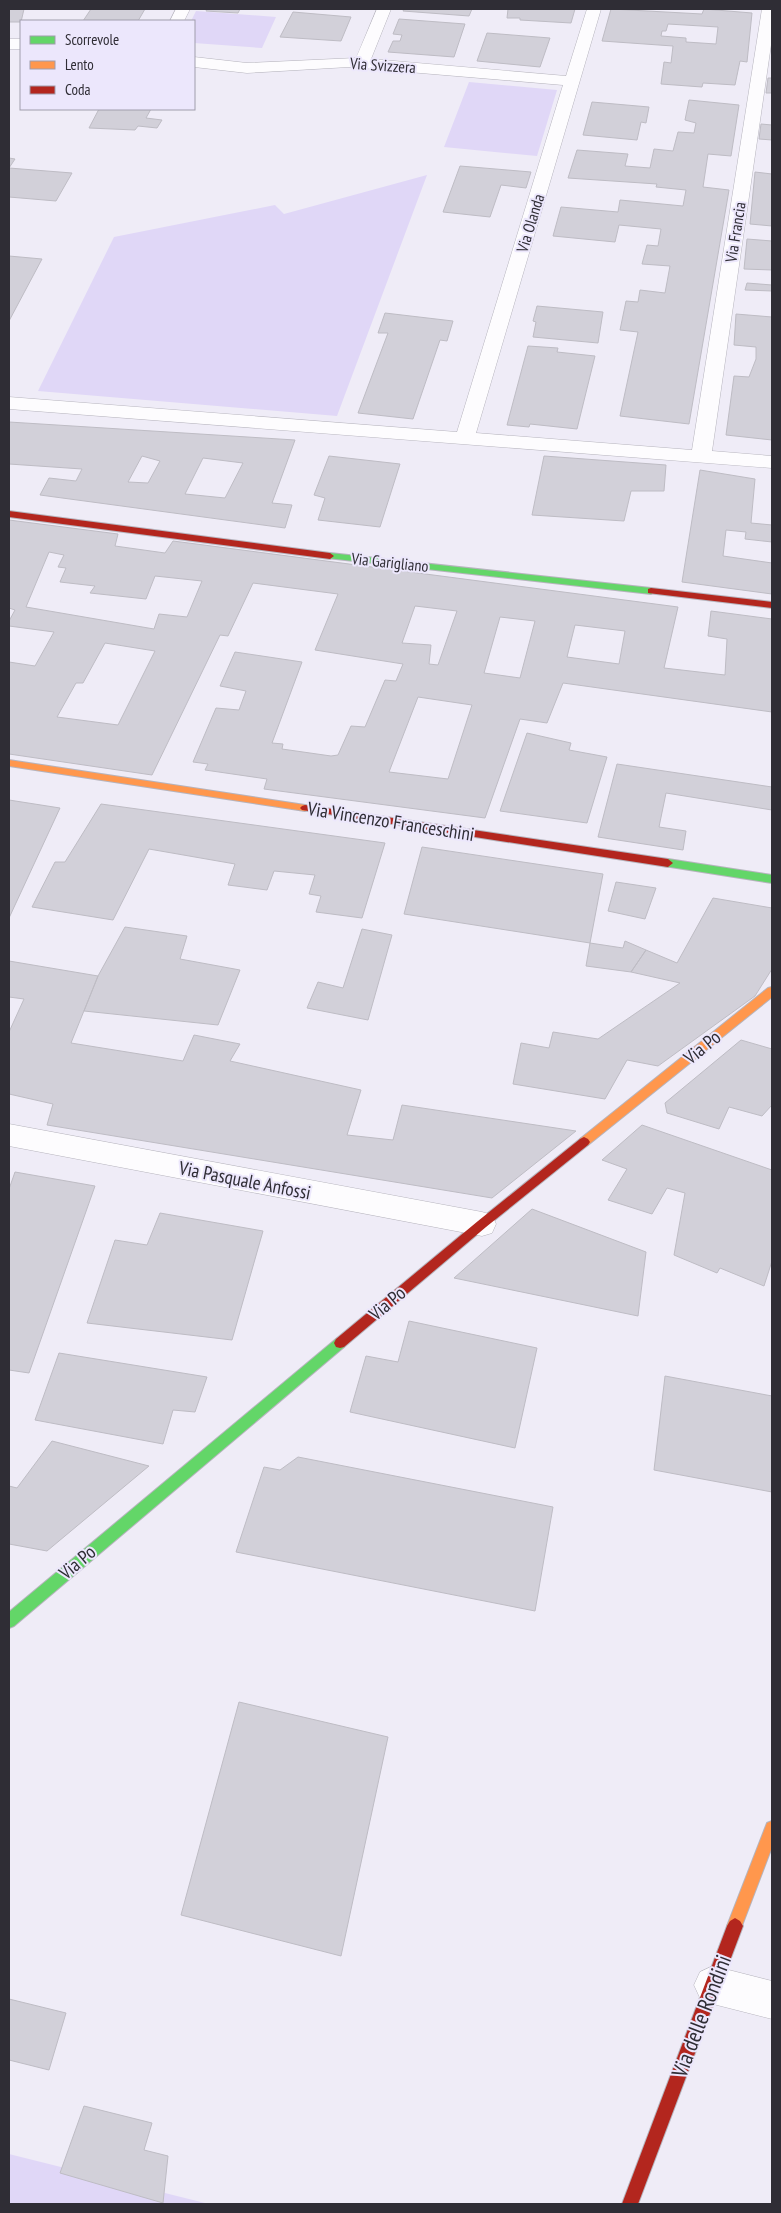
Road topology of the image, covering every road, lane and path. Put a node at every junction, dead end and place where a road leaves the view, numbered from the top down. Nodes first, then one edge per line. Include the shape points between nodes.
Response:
1 (184, 9) edge
2 (384, 9) edge
3 (594, 9) edge
4 (769, 9) edge
5 (178, 20) edge
6 (195, 62) edge
7 (362, 63) junction
8 (573, 81) junction
9 (9, 403) edge
10 (465, 438) junction
11 (701, 456) junction
12 (772, 462) edge
13 (9, 514) edge
14 (772, 605) edge
15 (9, 763) edge
16 (772, 879) edge
17 (772, 991) edge
18 (9, 1135) edge
19 (482, 1224) junction
20 (15, 1609) edge
21 (772, 1828) edge
22 (713, 1985) junction
23 (772, 2000) edge
24 (630, 2204) edge

1 - 5 street
2 - 7 street
3 - 8 street, Via Olanda
4 - 11 street, Via Francia
6 - 7 street, Via Svizzera via 247,68 325,62
7 - 8 street, Via Svizzera
8 - 10 street, Via Olanda
9 - 10 street
10 - 11 street
11 - 12 street
13 - 14 street, Via Garigliano via 299,552
15 - 16 street, Via Vincenzo Franceschini
17 - 19 street, Via Po
18 - 19 street, Via Pasquale Anfossi
19 - 20 street, Via Po
21 - 22 street, Via delle Rondini
22 - 23 street
22 - 24 street, Via delle Rondini

